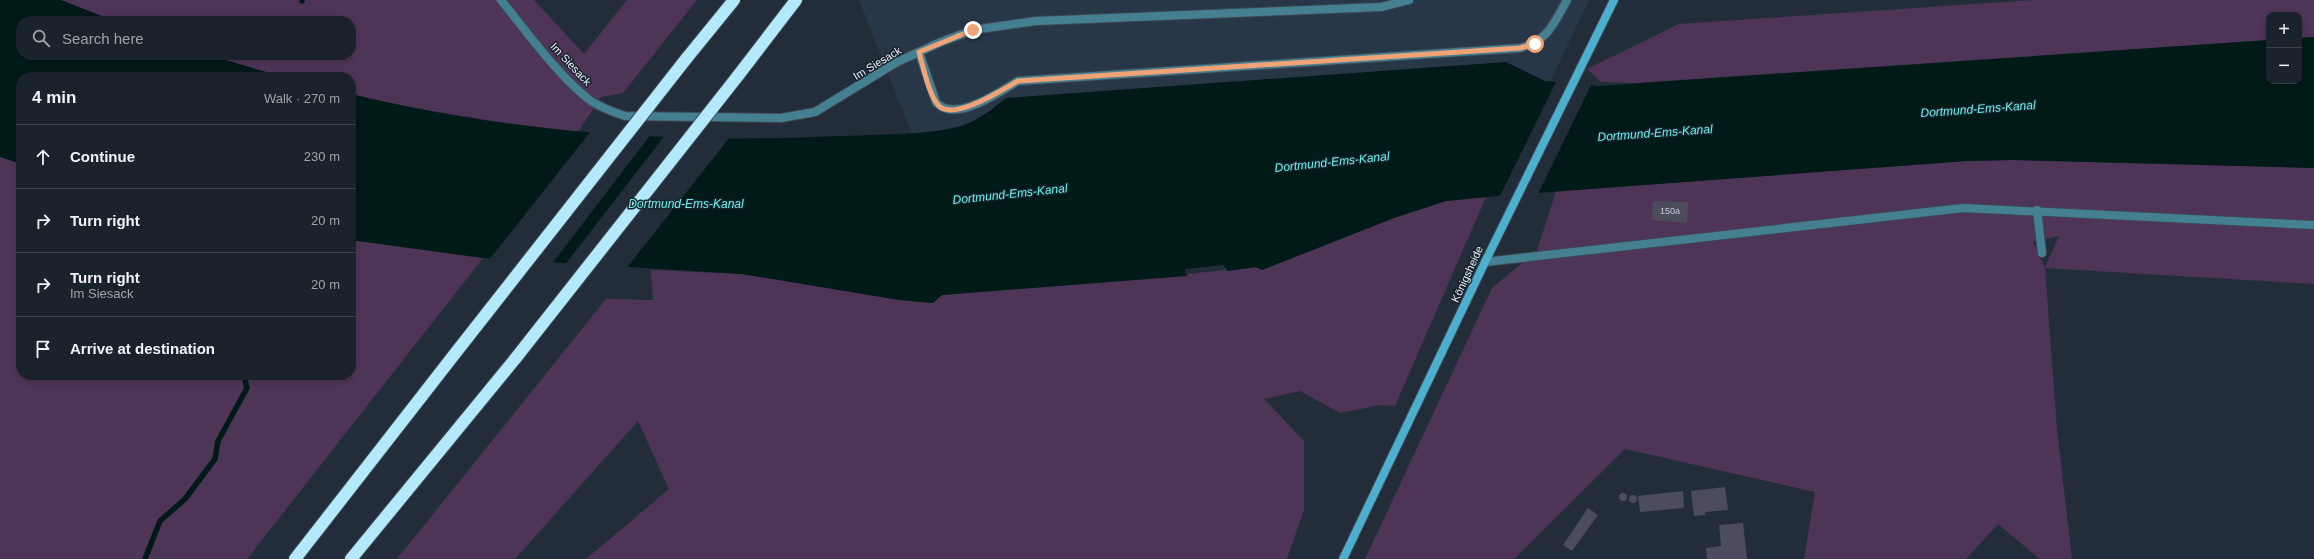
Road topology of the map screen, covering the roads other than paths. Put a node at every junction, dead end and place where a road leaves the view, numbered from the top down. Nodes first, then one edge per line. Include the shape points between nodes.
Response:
1 (501, 0) edge
2 (734, 0) edge
3 (796, 0) edge
4 (1409, 0) edge
5 (1567, 0) edge
6 (1614, 0) edge
7 (919, 52) junction
8 (2037, 210) junction
9 (2314, 225) edge
10 (2042, 253) dead end
11 (1485, 262) junction
12 (295, 559) edge
13 (351, 559) edge
14 (1343, 559) edge

1 - 7 street, Im Siesack via 558,69 591,101 625,116 798,116 815,112 897,62
2 - 12 highway, bridge
3 - 13 highway, bridge via 515,359
4 - 7 street, Im Siesack via 1381,7 1036,21 973,30
5 - 7 street via 1551,29 1535,44 1520,48 1018,81 984,100 953,110 941,108 936,102
6 - 11 main road, Königsheide
8 - 9 street
8 - 10 street
8 - 11 street via 1963,208
11 - 14 main road, Königsheide

